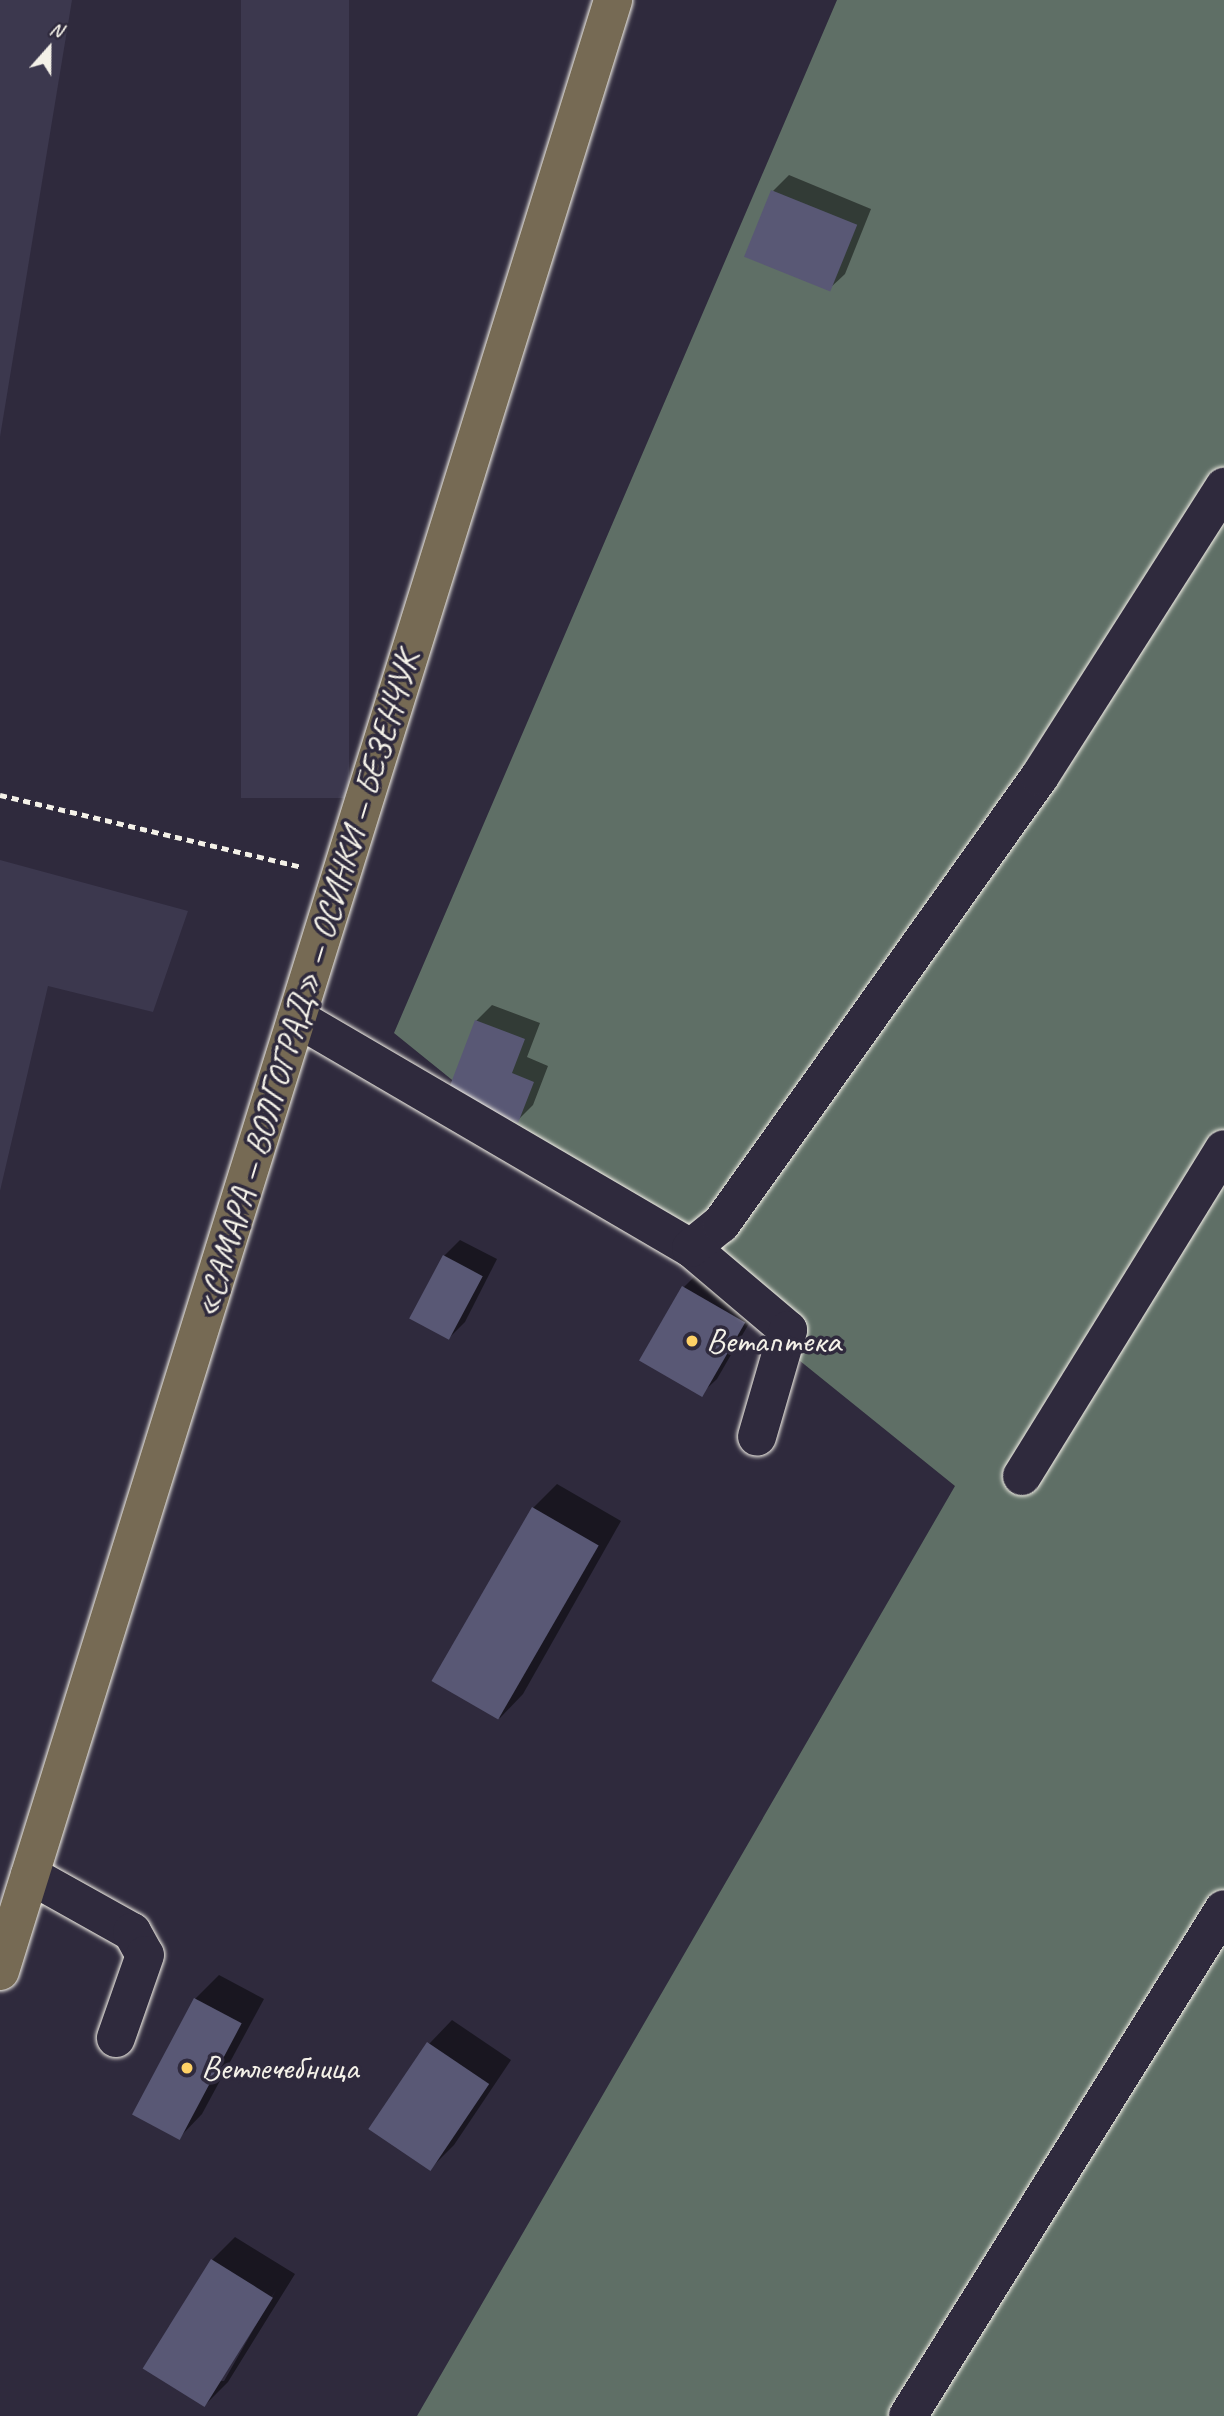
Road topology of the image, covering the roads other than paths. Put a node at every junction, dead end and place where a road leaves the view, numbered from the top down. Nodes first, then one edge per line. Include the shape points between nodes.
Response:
1 (613, 0) edge
2 (1224, 487) edge
3 (297, 1018) junction
4 (1224, 1149) edge
5 (691, 1248) junction
6 (757, 1437) dead end
7 (1022, 1476) dead end
8 (30, 1874) junction
9 (1224, 1909) edge
10 (0, 1971) edge
11 (116, 2038) dead end
12 (908, 2416) edge

1 - 3 main road, «САМАРА — ВОЛГОГРАД» — ОСИНКИ — БЕЗЕНЧУК
2 - 5 lane via 1040,776 721,1224
3 - 5 lane
3 - 8 main road, «САМАРА — ВОЛГОГРАД» — ОСИНКИ — БЕЗЕНЧУК
4 - 7 lane
5 - 6 lane via 788,1331
8 - 10 main road, «САМАРА — ВОЛГОГРАД» — ОСИНКИ — БЕЗЕНЧУК
8 - 11 lane via 132,1932 145,1955
9 - 12 lane

